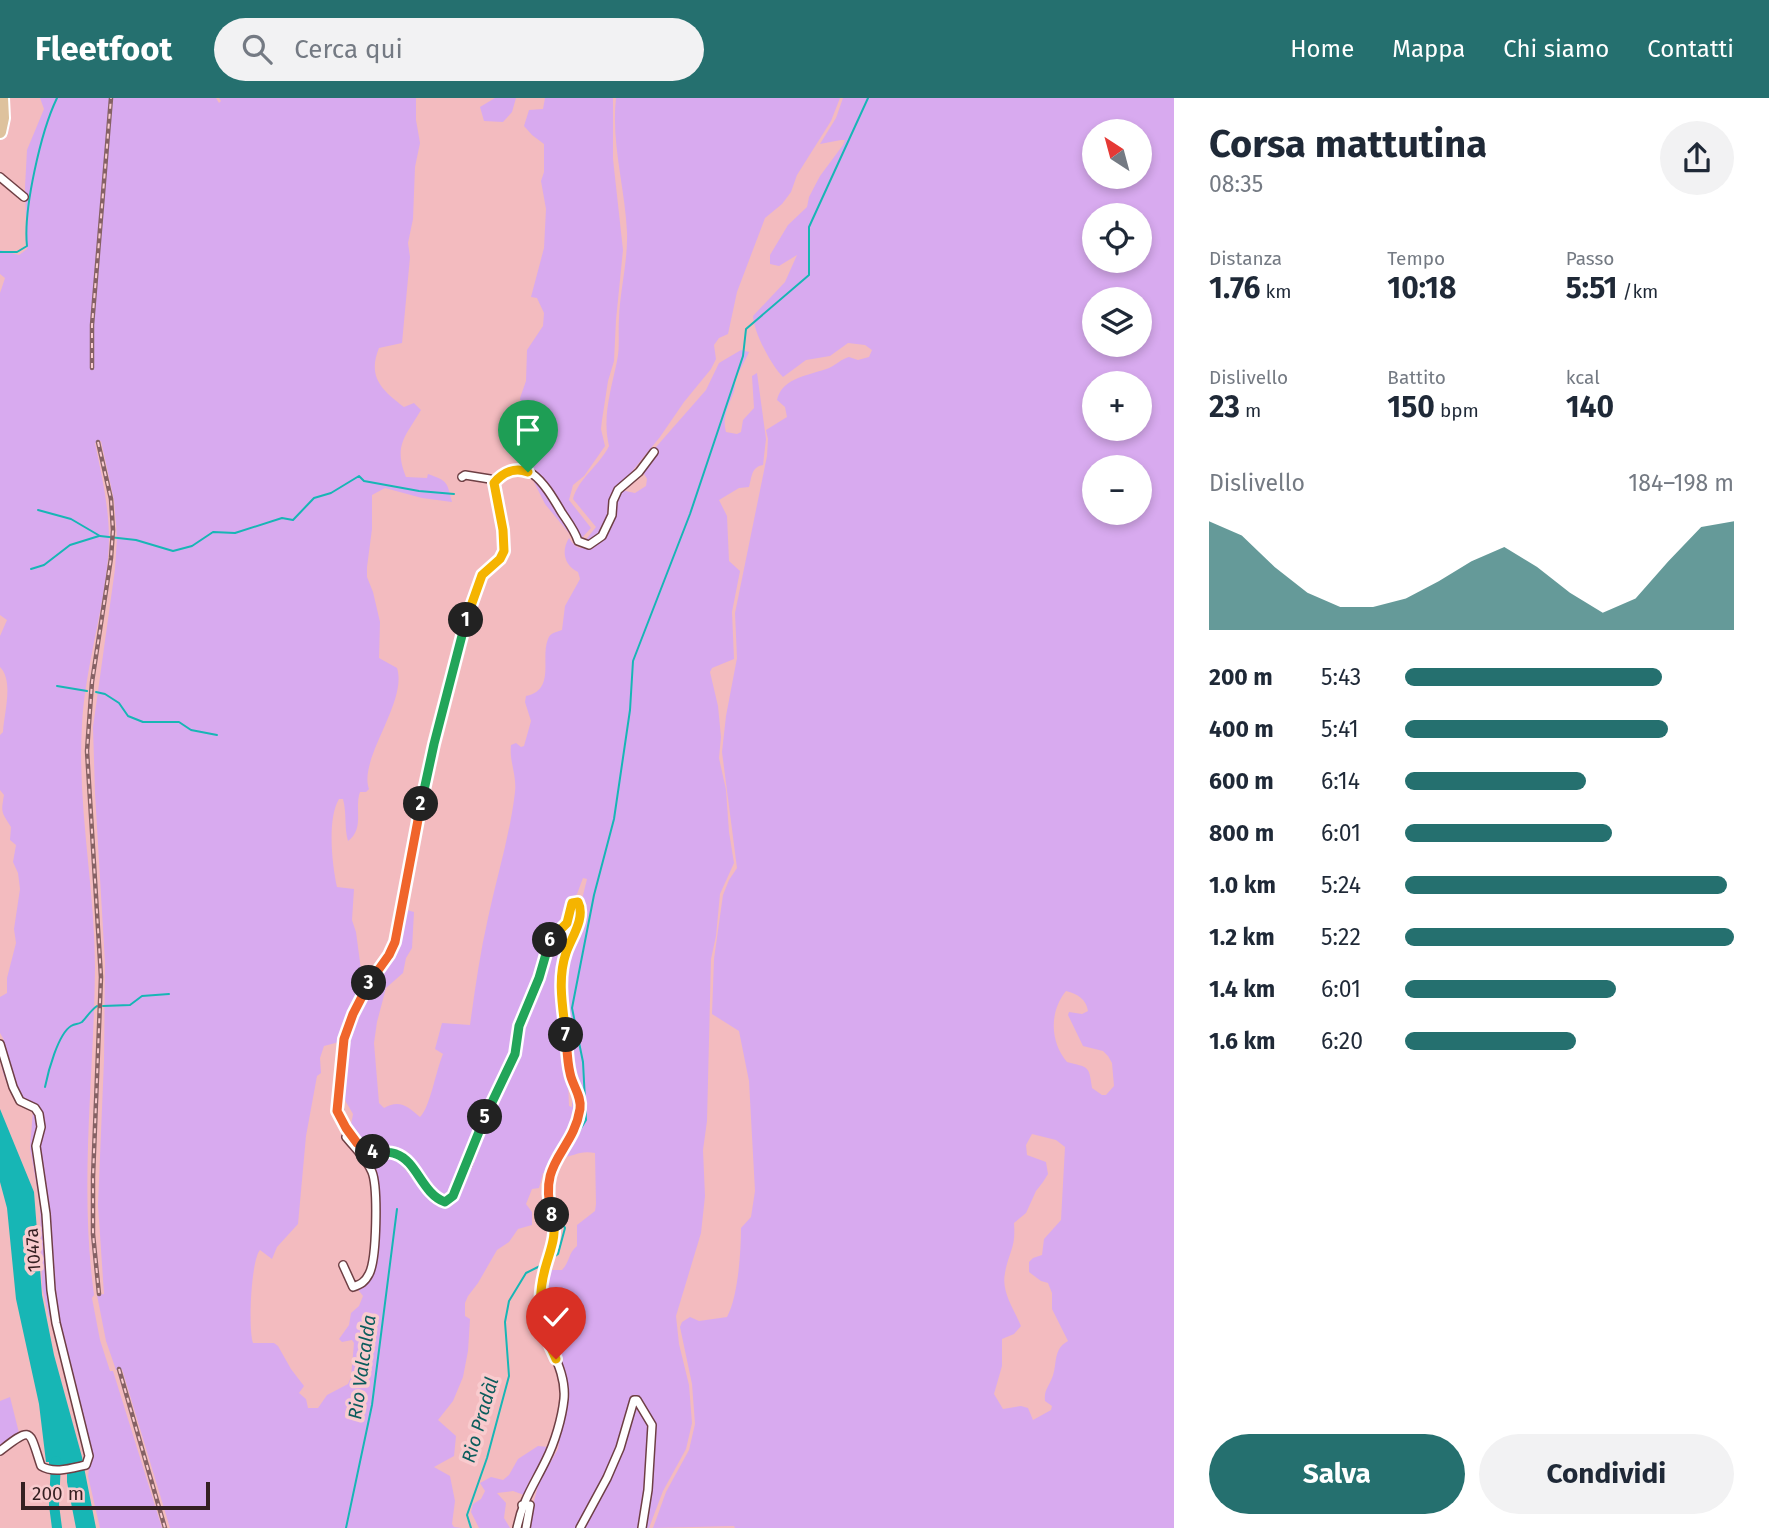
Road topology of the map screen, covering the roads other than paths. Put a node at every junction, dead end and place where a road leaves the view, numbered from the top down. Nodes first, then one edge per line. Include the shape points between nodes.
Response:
1 (2, 98) edge
2 (0, 132) edge
3 (0, 177) edge
4 (24, 197) dead end
5 (654, 452) dead end
6 (462, 477) dead end
7 (494, 483) junction
8 (0, 1044) edge
9 (349, 1132) junction
10 (343, 1265) dead end
11 (0, 1451) edge
12 (522, 1505) junction
13 (517, 1528) edge
14 (526, 1528) edge
15 (580, 1528) edge
16 (642, 1528) edge

1 - 2 main road
3 - 4 street
5 - 7 street via 618,490 601,536 585,545 533,474 522,469 510,471
6 - 7 street
7 - 9 street via 504,551 482,575 466,621 434,744 395,942 371,979 344,1039 337,1111
8 - 11 street, 1047a via 20,1101 39,1114 36,1146 51,1290 89,1456 85,1466 47,1470 27,1434
9 - 10 street via 346,1137 375,1181 375,1248 363,1283 353,1287
9 - 12 street via 368,1150 400,1156 436,1198 445,1202 453,1196 515,1054 519,1026 551,939 567,923 572,903 578,902 580,918 561,972 570,1076 580,1111 547,1189 555,1236 539,1308 563,1378 564,1397 547,1458
12 - 13 street
12 - 14 street via 530,1505
15 - 16 street via 607,1478 637,1400 652,1424

